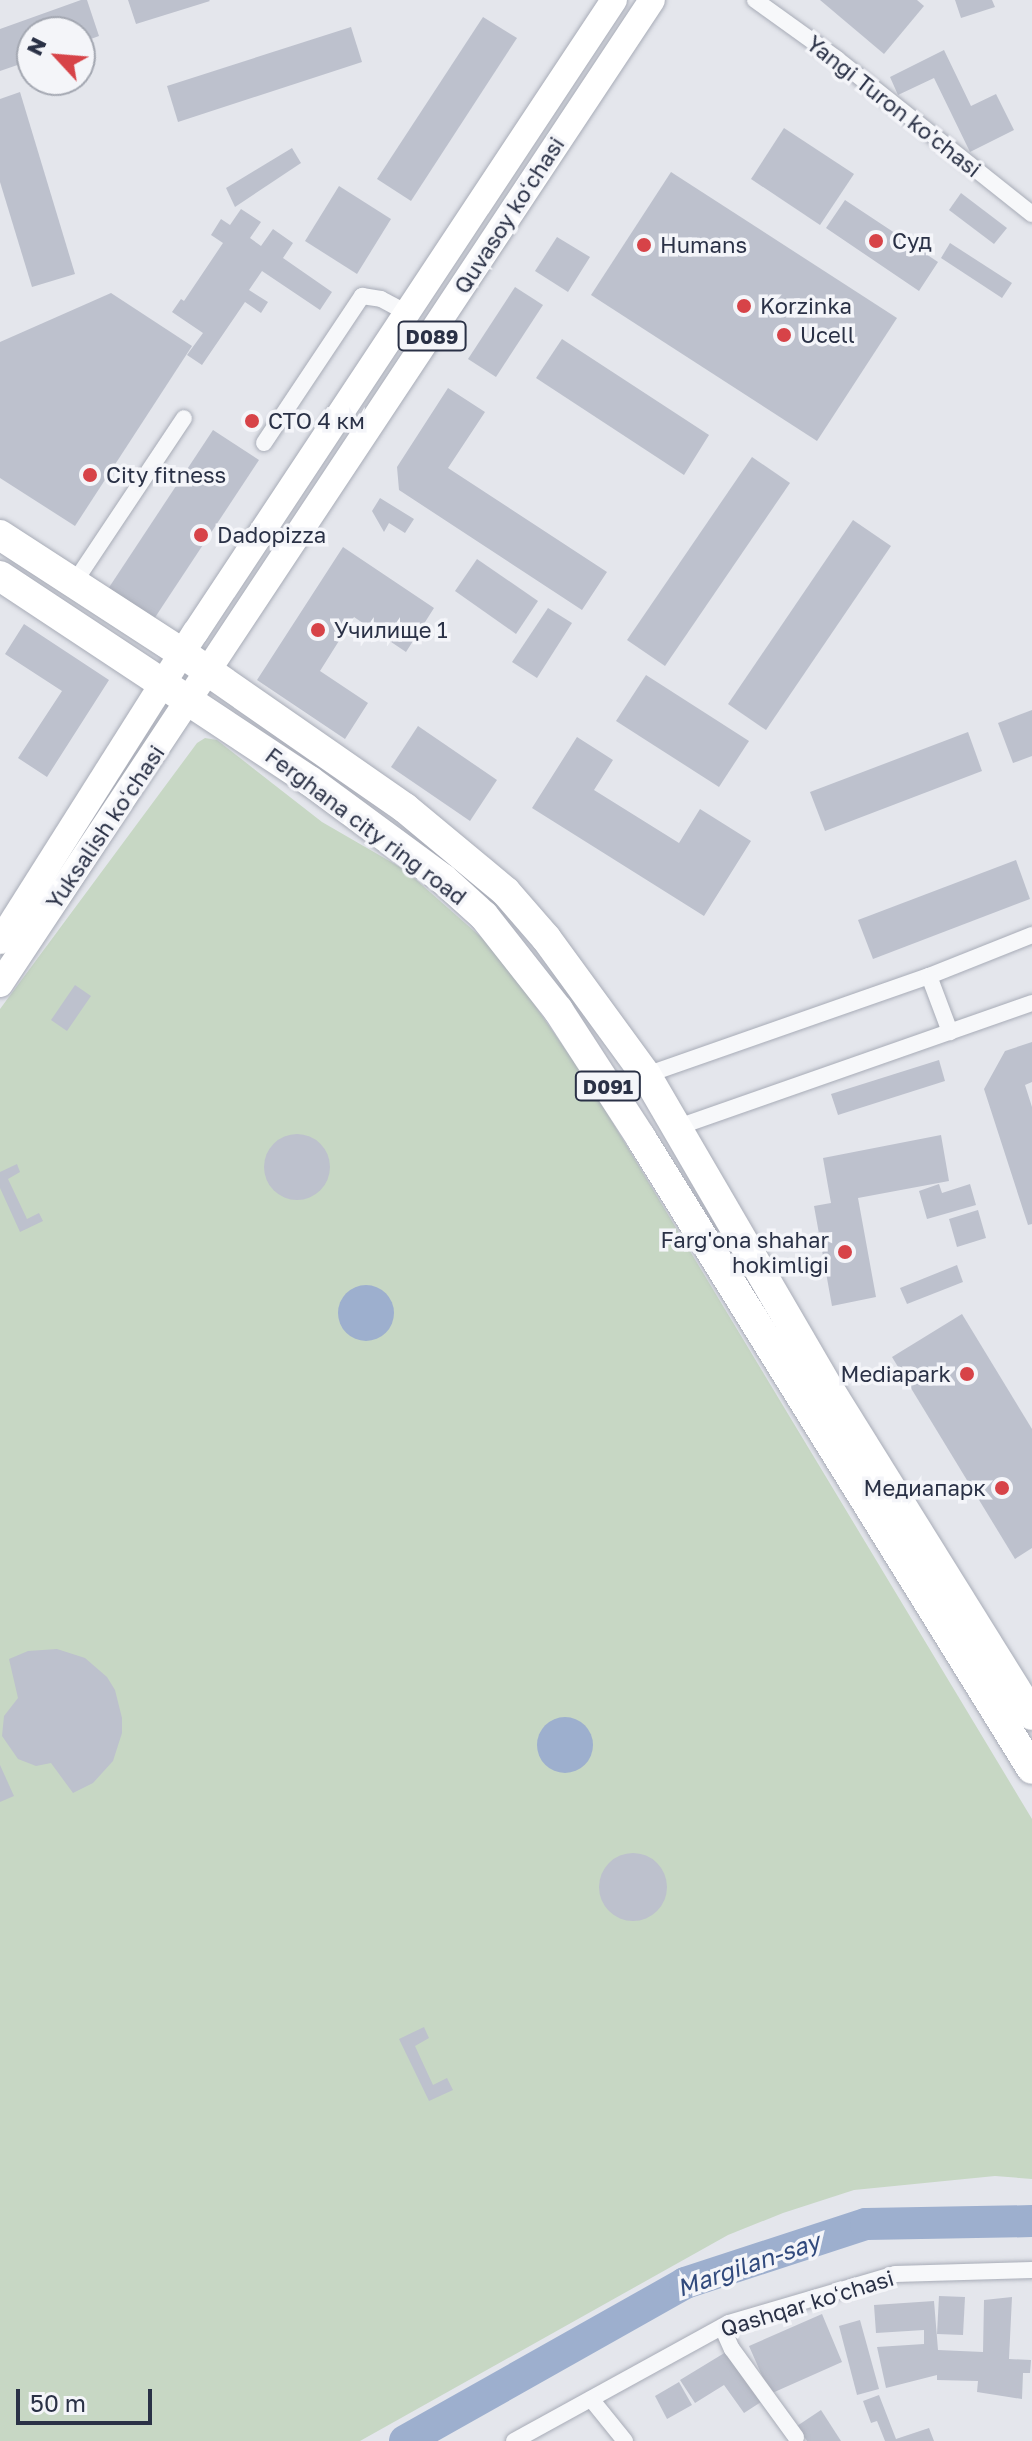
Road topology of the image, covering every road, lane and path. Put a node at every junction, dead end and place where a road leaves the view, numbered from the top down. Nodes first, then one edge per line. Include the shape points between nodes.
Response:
1 (614, 0) edge
2 (652, 0) edge
3 (755, 0) edge
4 (1032, 214) edge
5 (407, 313) junction
6 (184, 418) dead end
7 (264, 443) dead end
8 (0, 535) edge
9 (0, 576) edge
10 (74, 583) junction
11 (182, 653) junction
12 (209, 671) junction
13 (163, 683) junction
14 (190, 700) junction
15 (1032, 935) edge
16 (0, 941) edge
17 (929, 976) junction
18 (0, 984) edge
19 (1032, 1003) edge
20 (950, 1032) junction
21 (646, 1075) junction
22 (678, 1127) junction
23 (861, 1466) junction
24 (1032, 1715) edge
25 (1032, 1769) edge
26 (1032, 2270) edge
27 (722, 2327) junction
28 (591, 2399) junction
29 (796, 2437) dead end
30 (514, 2441) edge
31 (625, 2441) edge

1 - 5 main road, Quvasoy koʻchasi / D089
2 - 12 main road, Quvasoy koʻchasi / D089
3 - 4 street, Yangi Turon ko'chasi
5 - 7 street via 362,296
5 - 11 main road, Quvasoy koʻchasi / D089
6 - 10 street
8 - 10 highway, Ferghana city ring road / D091
9 - 13 highway, Ferghana city ring road / D091
10 - 11 highway, Ferghana city ring road / D091
11 - 12 highway, Ferghana city ring road / D091
11 - 13 main road, Yuksalish koʻchasi / D089
12 - 14 main road, Yuksalish koʻchasi / D089
12 - 21 highway, Ferghana city ring road / D091 via 405,808 506,892
13 - 14 highway, Ferghana city ring road / D091
13 - 16 main road, Yuksalish koʻchasi / D089
14 - 18 main road, Yuksalish koʻchasi / D089
14 - 23 highway, Ferghana city ring road / D091 via 310,781 443,879 484,916 558,1010
15 - 17 street
17 - 20 street
17 - 21 street
19 - 20 street
20 - 22 street
21 - 22 highway, Ferghana city ring road / D091
22 - 23 highway, Ferghana city ring road / D091
23 - 24 highway, Ferghana city ring road / D091
23 - 25 highway, Ferghana city ring road / D091
26 - 27 street, Qashqar koʻchasi via 895,2274
27 - 28 street, Qashqar koʻchasi
27 - 29 street
28 - 30 street, Qashqar koʻchasi
28 - 31 street

